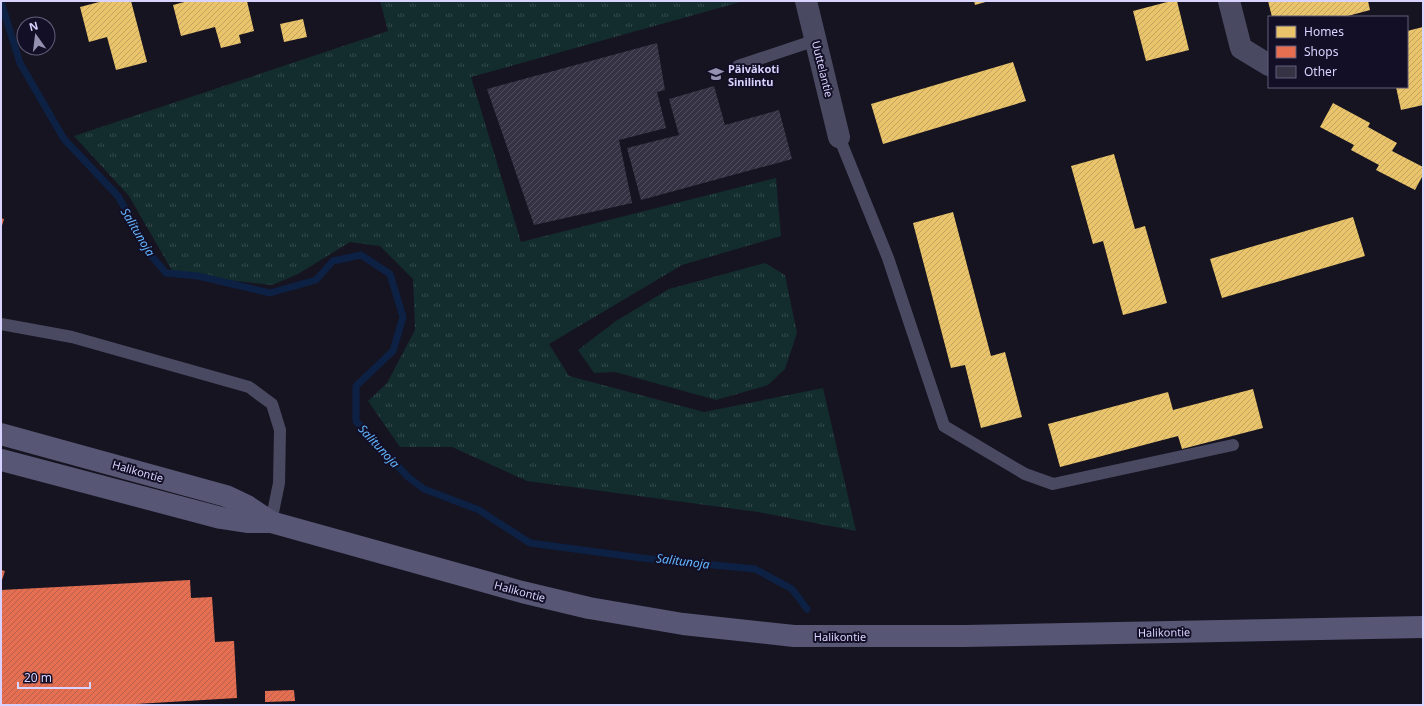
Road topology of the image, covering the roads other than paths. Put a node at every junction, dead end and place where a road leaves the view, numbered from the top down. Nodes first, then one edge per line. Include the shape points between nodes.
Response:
1 (806, 1) edge
2 (1228, 1) edge
3 (816, 40) junction
4 (1268, 64) edge
5 (738, 66) dead end
6 (839, 137) joint
7 (1, 324) edge
8 (1, 434) edge
9 (1234, 445) dead end
10 (1, 460) edge
11 (271, 522) junction
12 (1423, 627) edge

1 - 3 street, Uuttelantie
2 - 4 street via 1241,48
3 - 5 lane
3 - 6 street, Uuttelantie
6 - 9 lane via 888,258 944,426 1025,474 1053,484
7 - 11 lane via 72,338 249,387 272,404 280,430 279,483
8 - 11 main road, Halikontie via 226,496
10 - 11 main road, Halikontie via 221,518
11 - 12 main road, Halikontie via 522,592 589,608 683,624 794,636 964,636

